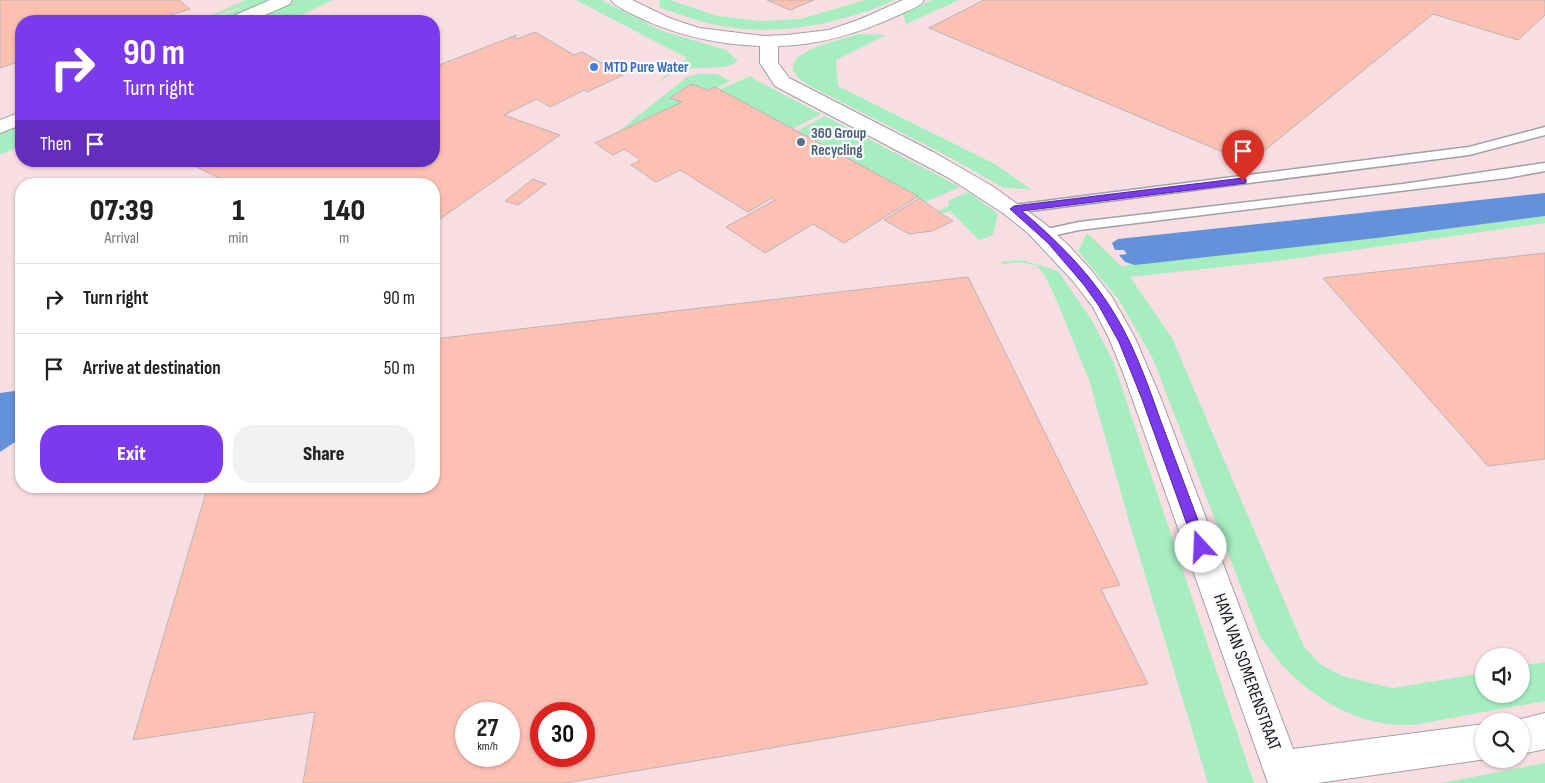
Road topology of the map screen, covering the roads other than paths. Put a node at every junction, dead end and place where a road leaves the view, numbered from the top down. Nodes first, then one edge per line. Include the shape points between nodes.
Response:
1 (284, 0) edge
2 (619, 0) edge
3 (916, 0) edge
4 (250, 15) edge
5 (771, 40) junction
6 (15, 121) edge
7 (0, 128) edge
8 (1545, 131) edge
9 (1545, 167) edge
10 (1014, 209) junction
11 (1043, 234) junction
12 (1545, 731) edge
13 (1530, 734) edge
14 (1475, 744) edge
15 (1284, 776) edge

1 - 4 street
2 - 5 street via 678,28 712,36
3 - 5 street via 850,29
5 - 10 street, HAYA VAN SOMERENSTRAAT via 767,59 782,82 967,178
6 - 7 street
8 - 10 lane via 1452,154
9 - 11 lane via 1412,187 1079,226
10 - 11 street, HAYA VAN SOMERENSTRAAT
11 - 15 street, HAYA VAN SOMERENSTRAAT via 1088,282 1124,342
12 - 13 street
14 - 15 street

